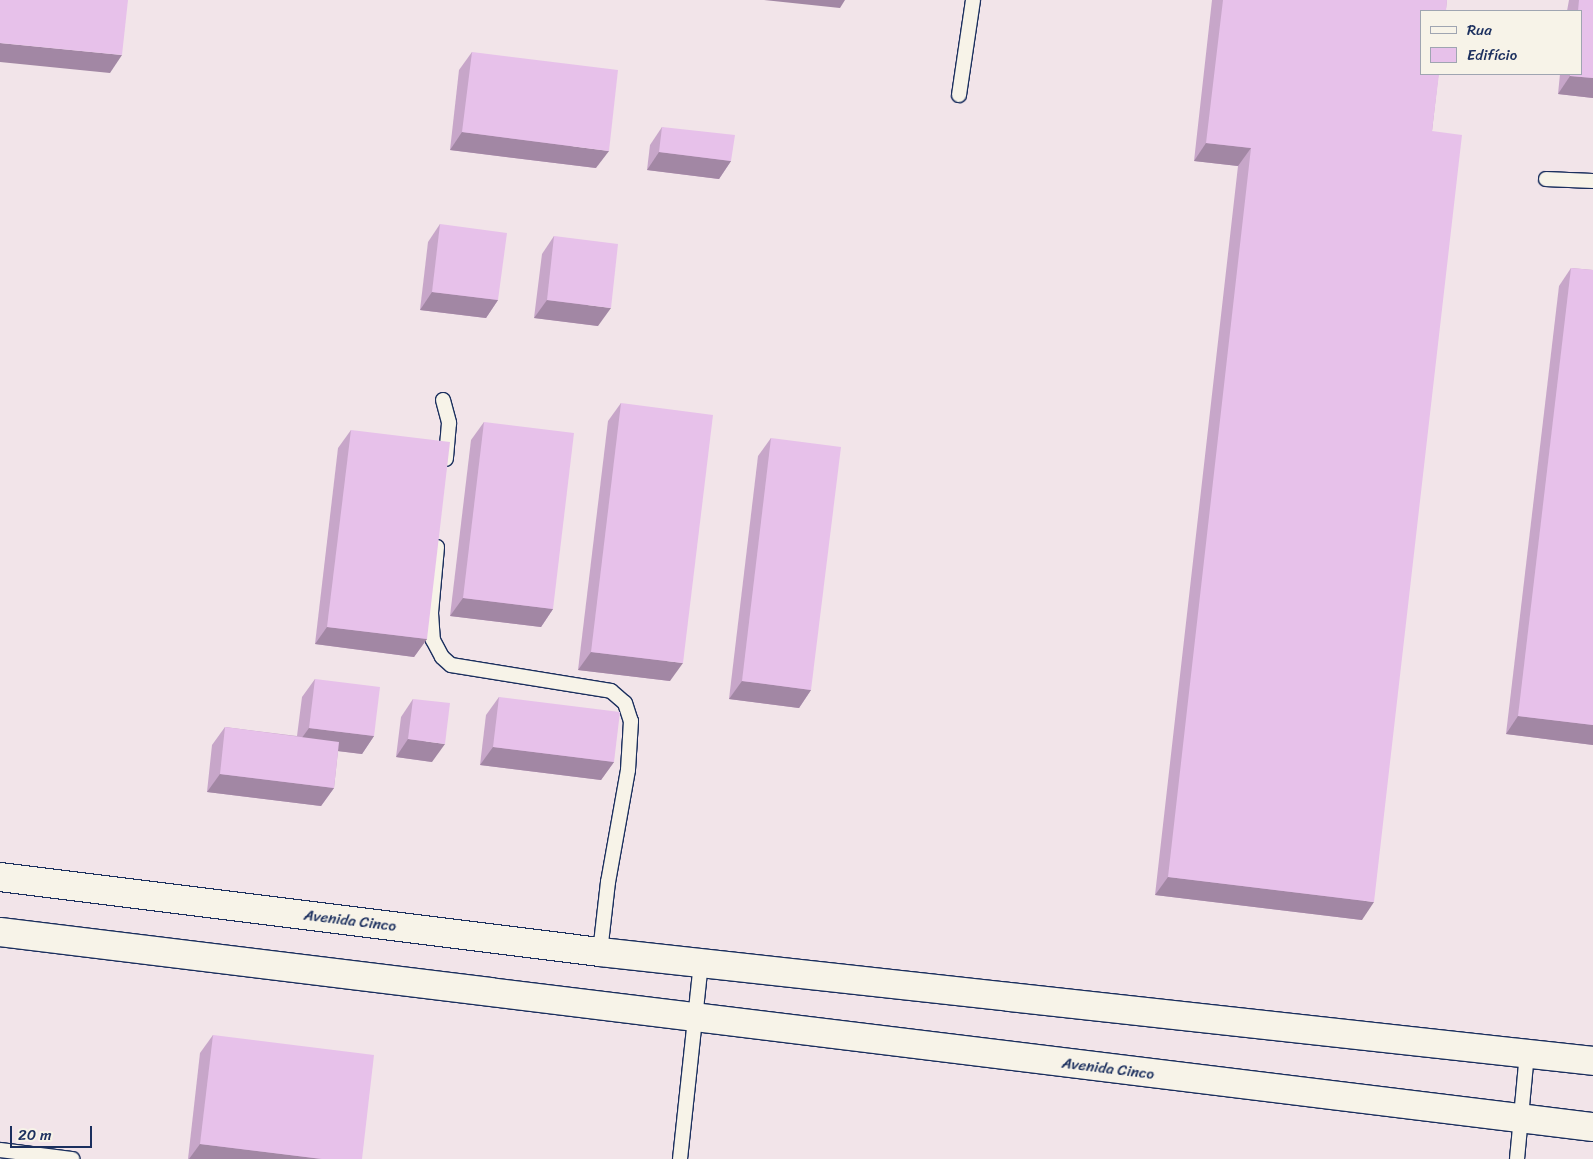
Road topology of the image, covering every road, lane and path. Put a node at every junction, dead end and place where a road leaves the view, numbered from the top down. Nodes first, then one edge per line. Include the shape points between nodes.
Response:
1 (973, 0) edge
2 (959, 95) dead end
3 (1546, 179) dead end
4 (1593, 181) edge
5 (443, 400) dead end
6 (445, 470) edge
7 (438, 537) edge
8 (0, 877) edge
9 (0, 932) edge
10 (600, 952) junction
11 (701, 963) junction
12 (696, 1017) junction
13 (1527, 1053) junction
14 (1593, 1061) edge
15 (1521, 1119) junction
16 (1593, 1127) edge
17 (0, 1150) edge
18 (72, 1159) edge
19 (680, 1159) edge
20 (1517, 1159) edge

1 - 2 lane
3 - 4 lane
5 - 6 lane via 449,423
7 - 10 lane via 431,613 433,640 450,666 611,691 625,703 631,720 628,770 608,882
8 - 10 street, Avenida Cinco
9 - 12 street, Avenida Cinco
10 - 11 street, Avenida Cinco
11 - 12 lane
11 - 13 street, Avenida Cinco
12 - 15 street, Avenida Cinco
12 - 19 lane
13 - 14 street, Avenida Cinco
13 - 15 lane
15 - 16 street, Avenida Cinco
15 - 20 lane
17 - 18 lane

